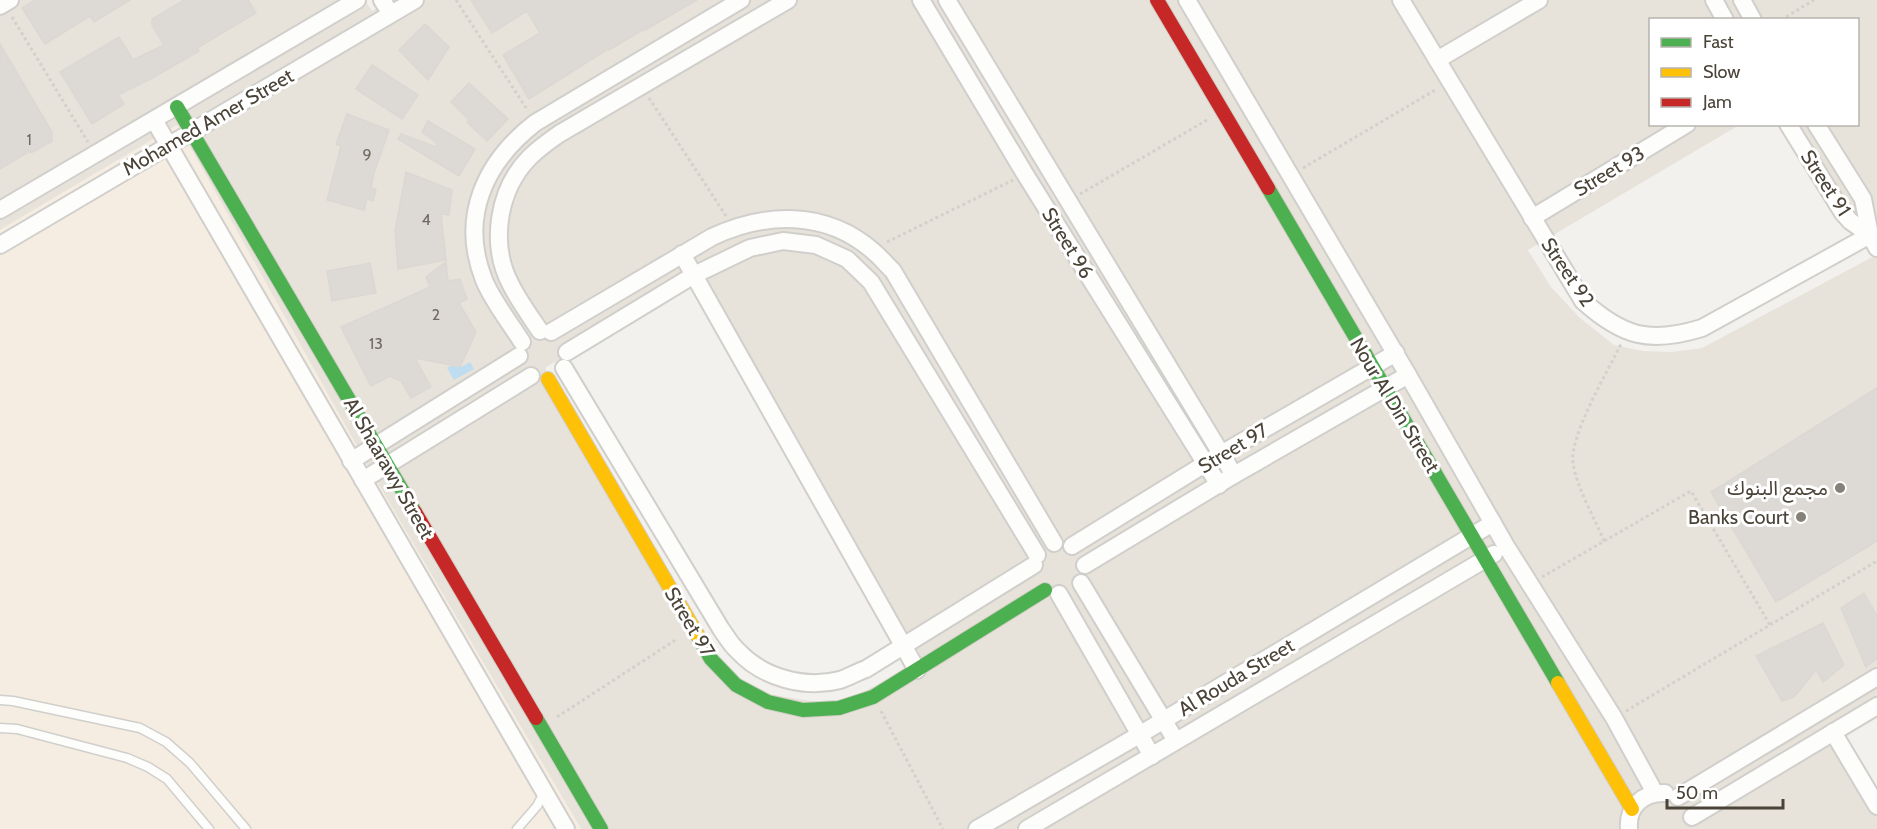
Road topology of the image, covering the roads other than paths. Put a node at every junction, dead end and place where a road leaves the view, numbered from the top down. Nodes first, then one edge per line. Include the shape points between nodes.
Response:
1 (382, 0) edge
2 (415, 0) edge
3 (741, 0) edge
4 (788, 0) edge
5 (921, 0) edge
6 (947, 0) edge
7 (1157, 0) edge
8 (1187, 0) edge
9 (1401, 0) edge
10 (1539, 0) edge
11 (1714, 0) edge
12 (1742, 0) edge
13 (355, 1) edge
14 (391, 14) junction
15 (1724, 18) edge
16 (1752, 18) edge
17 (369, 27) junction
18 (1437, 60) junction
19 (177, 107) junction
20 (154, 120) junction
21 (1684, 126) edge
22 (1789, 126) edge
23 (1817, 126) edge
24 (192, 132) junction
25 (168, 145) junction
26 (0, 210) edge
27 (1532, 218) junction
28 (1873, 241) edge
29 (0, 245) edge
30 (682, 255) junction
31 (694, 275) junction
32 (546, 332) junction
33 (520, 349) junction
34 (1396, 353) junction
35 (566, 360) junction
36 (1372, 367) junction
37 (1408, 375) junction
38 (540, 378) junction
39 (1385, 388) junction
40 (376, 445) junction
41 (1221, 454) junction
42 (351, 460) junction
43 (388, 464) junction
44 (1206, 464) junction
45 (1234, 475) junction
46 (363, 480) junction
47 (1219, 484) junction
48 (1493, 523) junction
49 (1472, 536) junction
50 (1054, 543) junction
51 (1072, 546) junction
52 (1506, 546) junction
53 (1486, 558) junction
54 (1035, 560) junction
55 (1085, 565) junction
56 (1081, 583) junction
57 (1052, 592) junction
58 (904, 647) junction
59 (917, 670) junction
60 (1877, 677) edge
61 (0, 700) edge
62 (1877, 706) edge
63 (1164, 720) junction
64 (0, 728) edge
65 (1833, 732) junction
66 (1139, 735) junction
67 (1176, 741) junction
68 (1152, 756) junction
69 (544, 793) junction
70 (1655, 793) junction
71 (1678, 797) junction
72 (1877, 806) edge
73 (1628, 823) edge
74 (1692, 823) edge
75 (208, 829) edge
76 (246, 829) edge
77 (517, 829) edge
78 (566, 829) edge
79 (601, 829) edge
80 (977, 829) edge
81 (1027, 829) edge

1 - 14 street
2 - 14 street, Mohamed Amer Street
3 - 33 street via 535,123 498,158 477,205 474,231 484,281
4 - 32 street via 543,145 517,173 502,208 499,228 503,266 510,284
5 - 44 street, Street 96
6 - 41 street, Street 96
7 - 36 street, Nour Al Din Street
8 - 34 street, Nour Al Din Street
9 - 18 street, Street 92
10 - 18 street
11 - 15 street
12 - 16 street
13 - 17 street
13 - 19 street, Mohamed Amer Street
14 - 17 street, Mohamed Amer Street
17 - 24 street, Mohamed Amer Street
18 - 27 street, Street 92
19 - 20 street, Mohamed Amer Street
19 - 24 street, Al Shaarawy Street
20 - 25 street, Al Shaarawy Street
20 - 26 street, Mohamed Amer Street
21 - 27 street, Street 93
22 - 28 street, Street 91 via 1844,213
23 - 28 street, Street 91 via 1863,200
24 - 25 street, Mohamed Amer Street
24 - 40 street, Al Shaarawy Street
25 - 29 street, Mohamed Amer Street
25 - 42 street, Al Shaarawy Street
27 - 28 street, Street 92 via 1582,301 1627,332 1652,337 1678,336 1702,328
30 - 31 street
30 - 32 street
30 - 50 street via 733,227 762,219 791,218 820,223 848,234 872,250 892,271
31 - 35 street
31 - 54 street via 750,248 783,241 816,245 847,259 871,282
31 - 58 street
32 - 33 street via 530,334
32 - 35 street via 562,340
33 - 38 street via 525,371
33 - 40 street
34 - 36 street, Street 97
34 - 37 street, Nour Al Din Street
35 - 38 street via 554,377
35 - 58 street, Street 97 via 715,619 738,651 759,669 785,680 840,680
36 - 39 street, Nour Al Din Street
36 - 41 street, Street 97
37 - 39 street, Street 97
37 - 48 street, Nour Al Din Street
38 - 43 street
38 - 59 street, Street 97 via 711,659 736,685 768,702 803,710 839,708 873,697
39 - 45 street, Street 97
39 - 49 street, Nour Al Din Street
40 - 42 street
40 - 43 street, Al Shaarawy Street
41 - 44 street, Street 97
41 - 45 street, Street 96
42 - 46 street, Al Shaarawy Street
43 - 46 street
43 - 79 street, Al Shaarawy Street
44 - 47 street, Street 96
44 - 51 street, Street 97
45 - 47 street, Street 97
46 - 69 street, Al Shaarawy Street
47 - 55 street, Street 97
48 - 49 street, Al Rouda Street
48 - 52 street, Nour Al Din Street
49 - 53 street, Nour Al Din Street
49 - 63 street, Al Rouda Street
50 - 51 street
50 - 54 street via 1044,547
51 - 55 street
52 - 53 street, Al Rouda Street
52 - 70 street, Nour Al Din Street via 1614,718
53 - 67 street, Al Rouda Street
53 - 73 street, Nour Al Din Street
54 - 57 street via 1036,579
54 - 58 street, Street 97
55 - 56 street
56 - 57 street via 1071,591
56 - 63 street
57 - 59 street, Street 97
57 - 66 street
58 - 59 street
60 - 71 street
61 - 76 lane via 140,728 166,742 190,763
62 - 65 street
63 - 66 street, Al Rouda Street
63 - 67 street
64 - 75 lane via 127,758 148,767 167,779
65 - 72 street
65 - 74 street
66 - 68 street
66 - 80 street, Al Rouda Street
67 - 68 street, Al Rouda Street
68 - 81 street, Al Rouda Street
69 - 77 lane
69 - 78 street, Al Shaarawy Street
70 - 71 street
70 - 73 street via 1642,798
71 - 74 street

